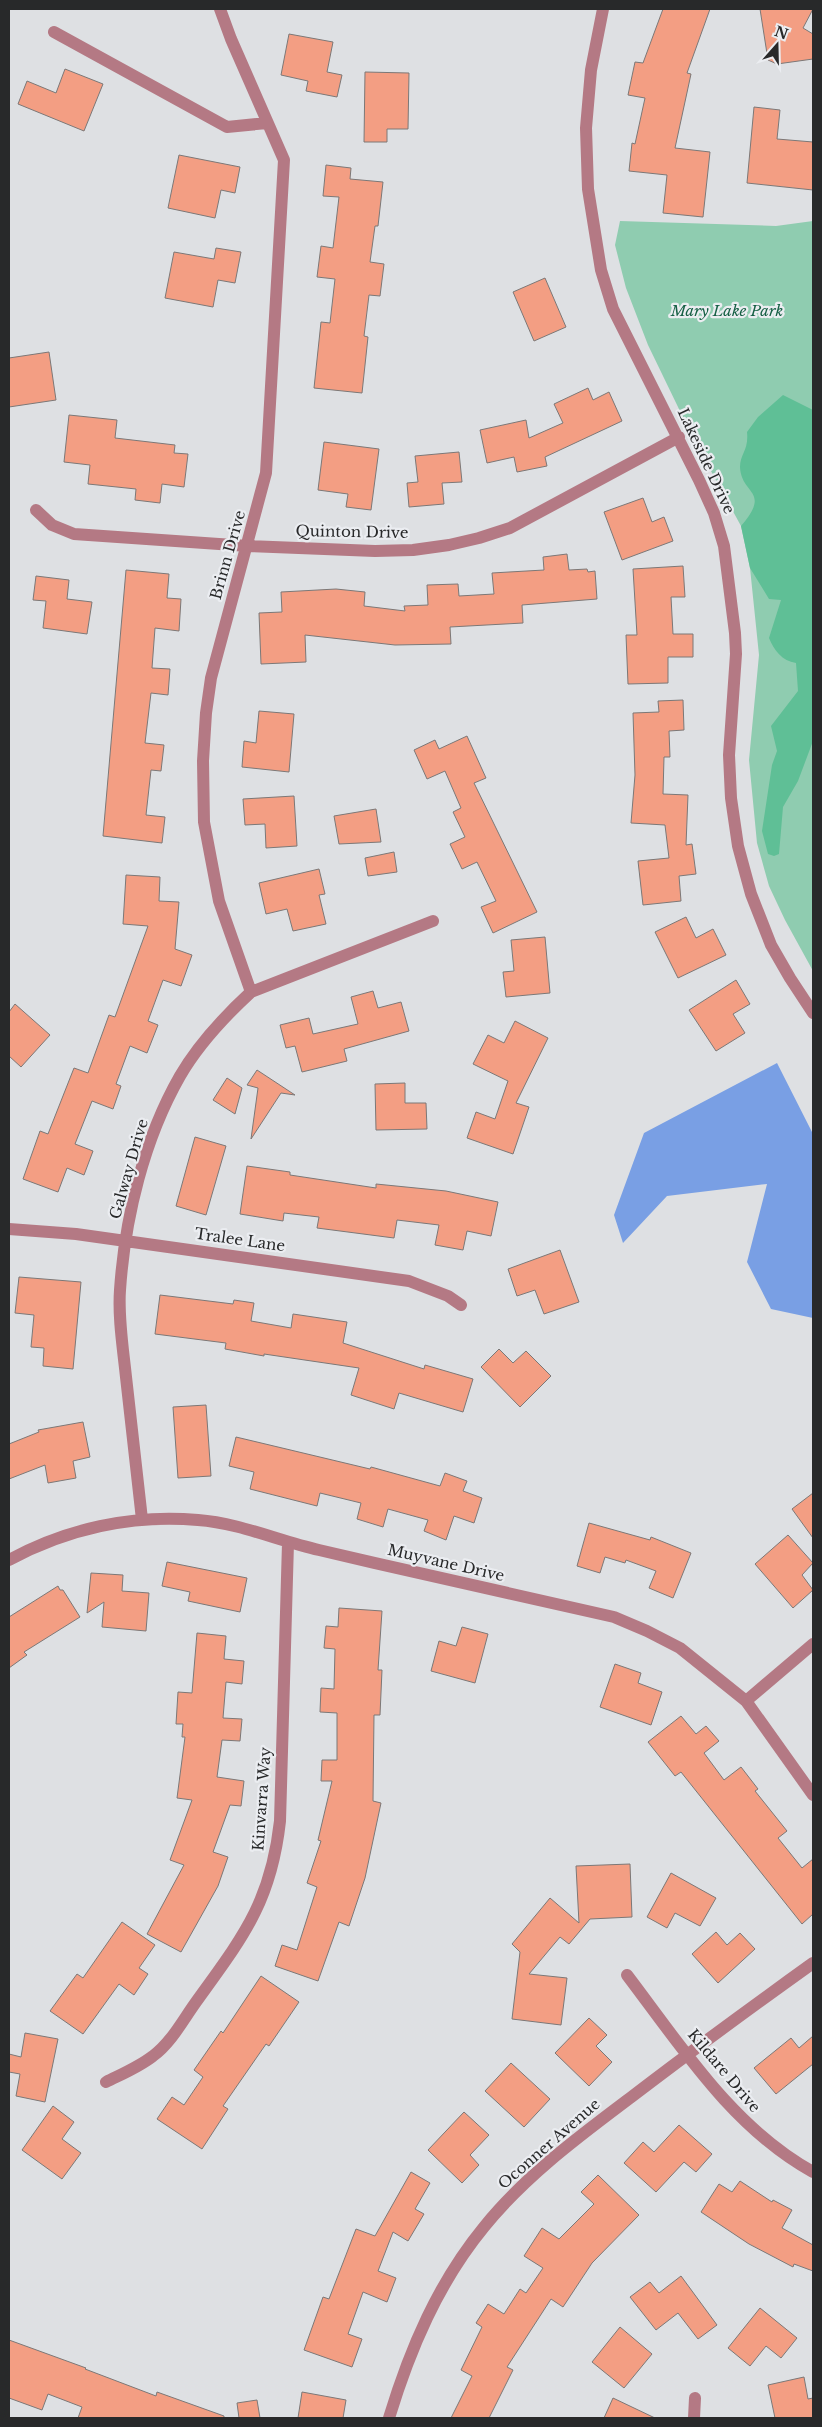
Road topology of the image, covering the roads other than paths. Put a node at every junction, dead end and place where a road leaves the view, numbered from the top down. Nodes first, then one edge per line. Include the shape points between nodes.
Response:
1 (220, 9) edge
2 (603, 9) edge
3 (54, 32) dead end
4 (267, 123) junction
5 (679, 437) junction
6 (36, 510) dead end
7 (248, 546) junction
8 (433, 921) dead end
9 (250, 992) junction
10 (813, 1013) edge
11 (9, 1229) edge
12 (126, 1241) junction
13 (461, 1305) dead end
14 (142, 1520) junction
15 (288, 1543) junction
16 (9, 1560) edge
17 (813, 1644) edge
18 (746, 1702) junction
19 (813, 1794) edge
20 (813, 1963) edge
21 (627, 1975) dead end
22 (687, 2054) junction
23 (106, 2082) dead end
24 (813, 2172) edge
25 (695, 2398) dead end
26 (389, 2418) edge
27 (694, 2418) edge

1 - 4 street, Brinn Drive
2 - 5 street, Lakeside Drive via 591,70 586,128 588,189 601,270 613,308 649,384
3 - 4 street via 227,127
4 - 7 street, Brinn Drive via 284,160 266,473
5 - 7 street, Quinton Drive via 510,528 479,538 413,550
5 - 10 street, Lakeside Drive via 714,513 724,546 736,654 729,755 738,846 750,894 771,945
6 - 7 street, Quinton Drive via 52,525 74,534
7 - 9 street, Brinn Drive via 211,678 202,795 208,849 219,901
8 - 9 street, Galway Drive
9 - 12 street, Galway Drive via 191,1060 169,1097 151,1139
11 - 12 street, Tralee Lane
12 - 13 street, Tralee Lane via 409,1280
12 - 14 street, Galway Drive via 120,1291 121,1331
14 - 15 street, Muyvane Drive via 198,1520 229,1525
14 - 16 street, Muyvane Drive via 79,1530
15 - 18 street, Muyvane Drive via 614,1617 680,1648
15 - 23 street, Kinvarra Way via 280,1821 277,1852 269,1882 256,1914 238,1944 164,2047
17 - 18 street
18 - 19 street, Muyvane Drive
20 - 22 street, Oconner Avenue
21 - 22 street, Kildare Drive
22 - 24 street, Kildare Drive via 747,2124
22 - 26 street, Oconner Avenue via 550,2160 483,2228 451,2272 426,2317 410,2352
25 - 27 street

